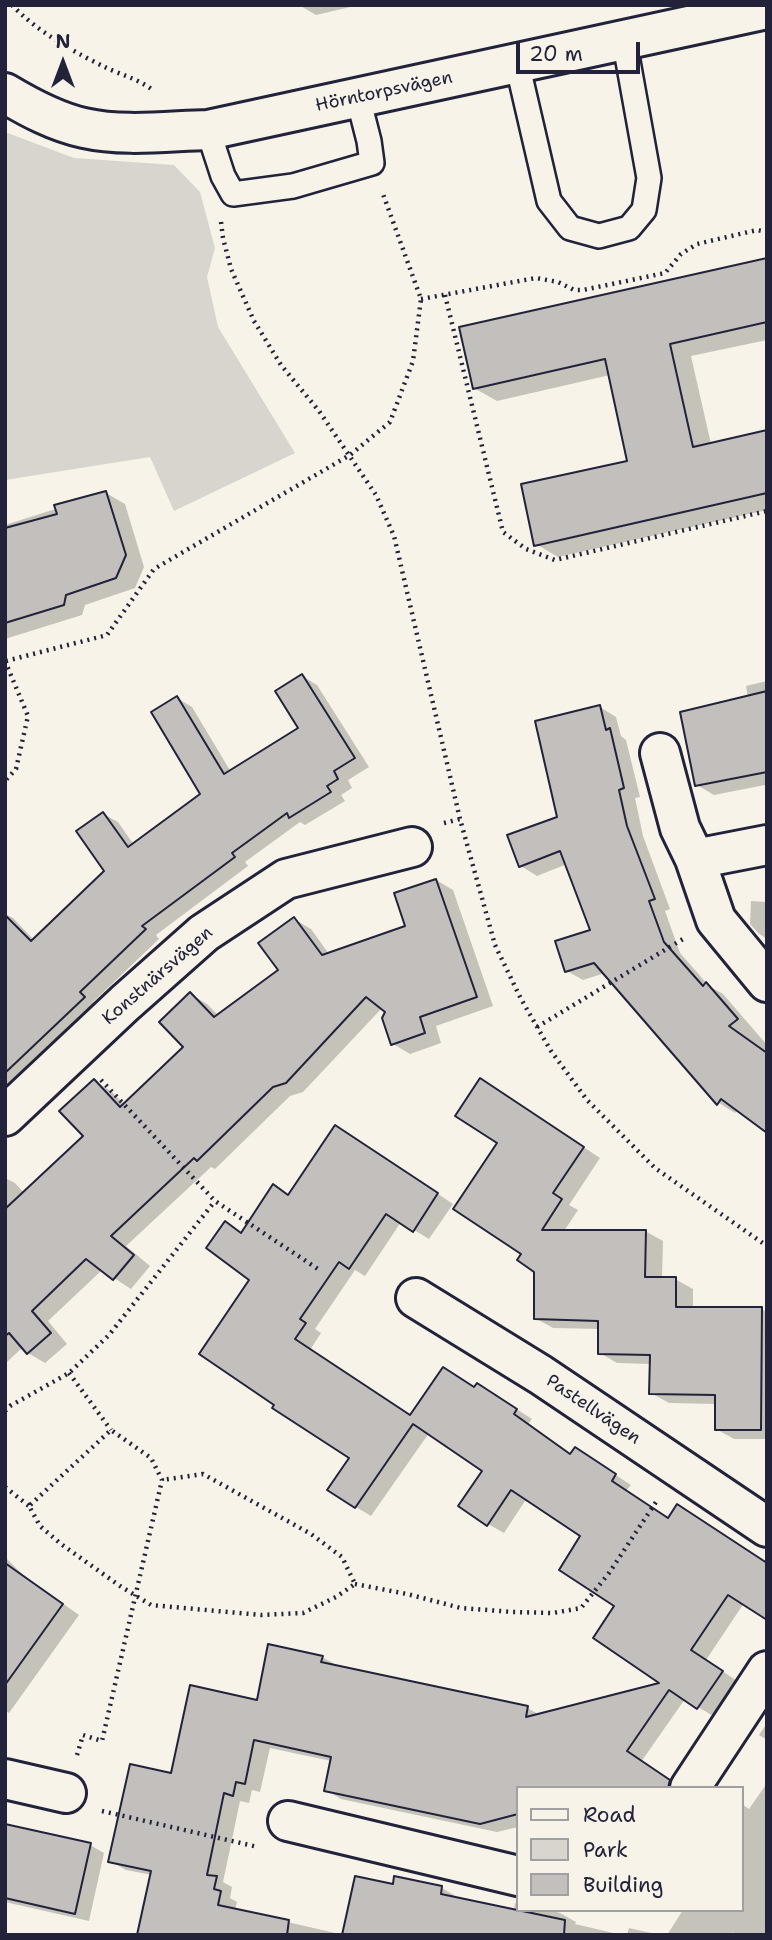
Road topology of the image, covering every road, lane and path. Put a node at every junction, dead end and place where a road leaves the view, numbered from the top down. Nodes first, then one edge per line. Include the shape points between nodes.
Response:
1 (12, 5) edge
2 (767, 9) edge
3 (624, 39) junction
4 (517, 63) junction
5 (156, 92) dead end
6 (5, 93) edge
7 (358, 98) junction
8 (208, 130) junction
9 (372, 163) junction
10 (219, 214) dead end
11 (421, 299) junction
12 (350, 455) junction
13 (767, 511) edge
14 (5, 661) edge
15 (660, 753) dead end
16 (5, 781) edge
17 (767, 845) edge
18 (412, 846) dead end
19 (695, 859) junction
20 (716, 920) junction
21 (767, 982) edge
22 (537, 1027) junction
23 (74, 1052) junction
24 (5, 1116) edge
25 (215, 1201) junction
26 (767, 1246) edge
27 (321, 1271) dead end
28 (416, 1298) dead end
29 (69, 1373) junction
30 (5, 1411) edge
31 (111, 1430) junction
32 (678, 1467) junction
33 (162, 1480) junction
34 (5, 1487) edge
35 (29, 1506) junction
36 (767, 1527) edge
37 (355, 1584) junction
38 (135, 1595) junction
39 (767, 1671) edge
40 (5, 1779) edge
41 (691, 1786) edge
42 (66, 1793) junction
43 (288, 1821) joint
44 (516, 1876) edge

1 - 5 path via 77,52
2 - 3 street, Hörntorpsvägen
3 - 4 street, Hörntorpsvägen
3 - 4 lane via 649,178 644,210 629,229 599,236 570,229 549,201
4 - 7 street, Hörntorpsvägen
6 - 8 street, Hörntorpsvägen via 35,111 83,128
7 - 8 street, Hörntorpsvägen
7 - 9 lane
8 - 9 lane via 233,194 293,186
9 - 11 path
10 - 12 path via 231,269 254,321 281,365
11 - 12 path via 413,360 390,422
11 - 13 path via 445,295 503,532 527,549 555,560
12 - 14 path via 154,569 107,635
12 - 22 path via 376,495 394,537 460,819 495,945
14 - 16 path via 28,716 16,769
15 - 19 street via 680,828
17 - 19 street
18 - 23 street, Konstnärsvägen via 286,879 204,933
19 - 20 street
20 - 21 street
20 - 22 path
22 - 26 path via 587,1100 655,1168
23 - 24 street, Konstnärsvägen
23 - 25 path
25 - 27 path
25 - 29 path via 109,1335
28 - 32 street, Pastellvägen
29 - 30 path
29 - 31 path
31 - 33 path via 151,1458
31 - 35 path
32 - 36 street, Pastellvägen
32 - 37 path via 582,1608 553,1613 461,1608
33 - 37 path via 204,1474 311,1534 342,1557
33 - 38 path
34 - 35 path
35 - 38 path via 40,1526 61,1544
37 - 38 path via 303,1613 261,1615 151,1605
38 - 42 path via 102,1741 83,1735
39 - 41 street
40 - 42 street
42 - 43 path via 77,1805 270,1850
43 - 44 street

